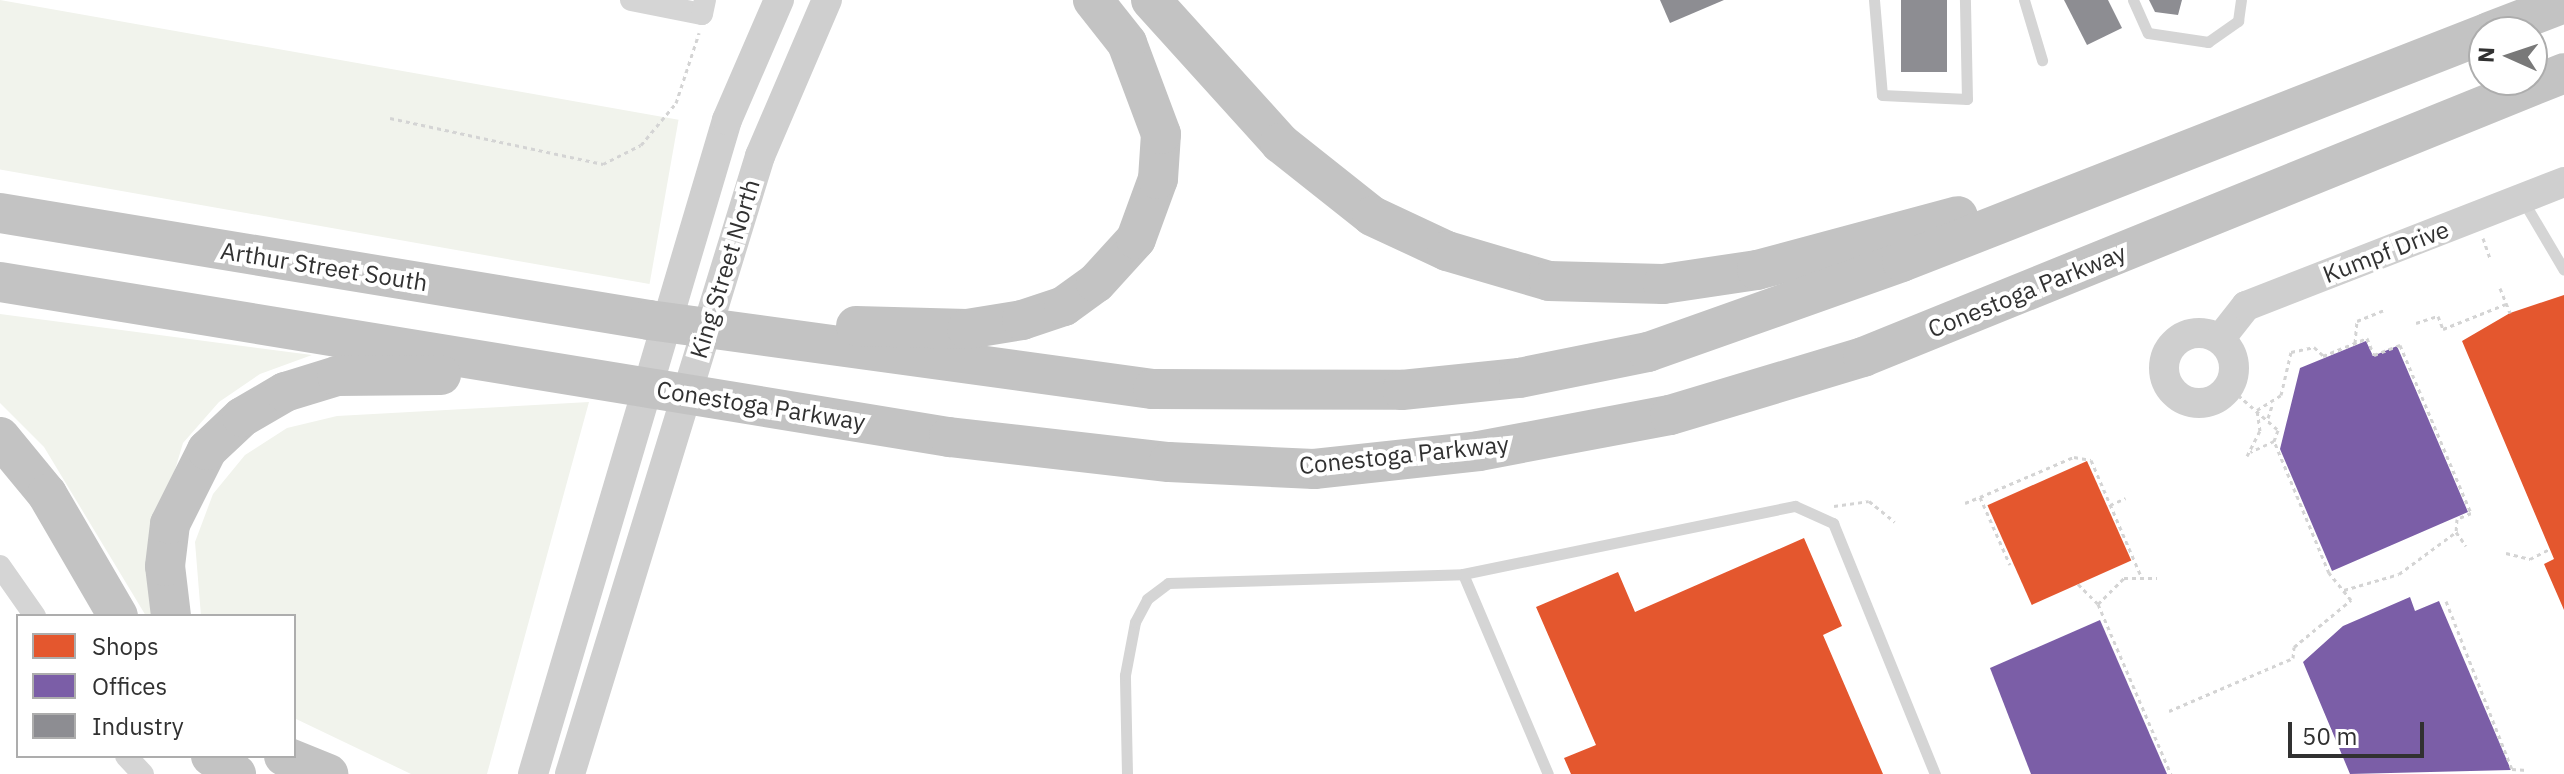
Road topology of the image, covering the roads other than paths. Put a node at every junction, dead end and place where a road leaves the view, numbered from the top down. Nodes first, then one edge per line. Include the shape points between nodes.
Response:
1 (631, 0) edge
2 (779, 0) edge
3 (827, 0) edge
4 (1093, 0) edge
5 (1151, 0) edge
6 (1874, 0) edge
7 (1965, 0) edge
8 (2024, 0) edge
9 (2133, 0) edge
10 (2241, 0) edge
11 (2564, 3) edge
12 (703, 7) edge
13 (2530, 16) edge
14 (2468, 40) edge
15 (2042, 60) dead end
16 (2564, 73) edge
17 (2160, 159) junction
18 (2564, 182) edge
19 (2522, 199) junction
20 (0, 213) edge
21 (2564, 270) edge
22 (0, 282) edge
23 (649, 320) junction
24 (2220, 339) dead end
25 (605, 380) junction
26 (0, 437) edge
27 (0, 566) edge
28 (1463, 574) junction
29 (34, 614) edge
30 (117, 614) edge
31 (171, 614) edge
32 (128, 758) edge
33 (214, 758) edge
34 (289, 758) edge
35 (143, 774) edge
36 (236, 774) edge
37 (328, 774) edge
38 (533, 774) edge
39 (570, 774) edge
40 (1127, 774) edge
41 (1548, 774) edge
42 (1935, 774) edge

1 - 12 street
2 - 38 main road, King Street North via 742,80 689,244
3 - 39 main road, King Street North via 769,130
4 - 23 highway via 1127,43 1161,134 1149,212 1136,239 1096,283 1064,306 967,329
5 - 17 highway via 1280,143 1372,216 1447,251 1549,281 1663,284 1757,270
6 - 7 lane via 1882,95 1967,99
8 - 15 lane
9 - 10 lane via 2148,33 2208,42 2238,21
11 - 13 highway
14 - 17 highway
16 - 25 highway, Conestoga Parkway via 1863,357 1670,415 1479,451 1314,469 1169,462 949,437
17 - 23 highway via 1648,352 1504,380 1268,394 1153,389
18 - 19 main road, Kumpf Drive
19 - 21 lane
19 - 24 main road, Kumpf Drive via 2246,306
20 - 23 highway, Arthur Street South
22 - 25 highway, Conestoga Parkway
25 - 31 highway via 382,373 337,376 285,392 231,428 184,486 165,566
26 - 30 highway via 47,494
27 - 29 street
28 - 40 lane via 1168,583 1147,599 1135,622 1125,675
28 - 41 lane
28 - 42 lane via 1795,506 1815,509 1833,523
32 - 35 street
33 - 36 highway
34 - 37 highway

